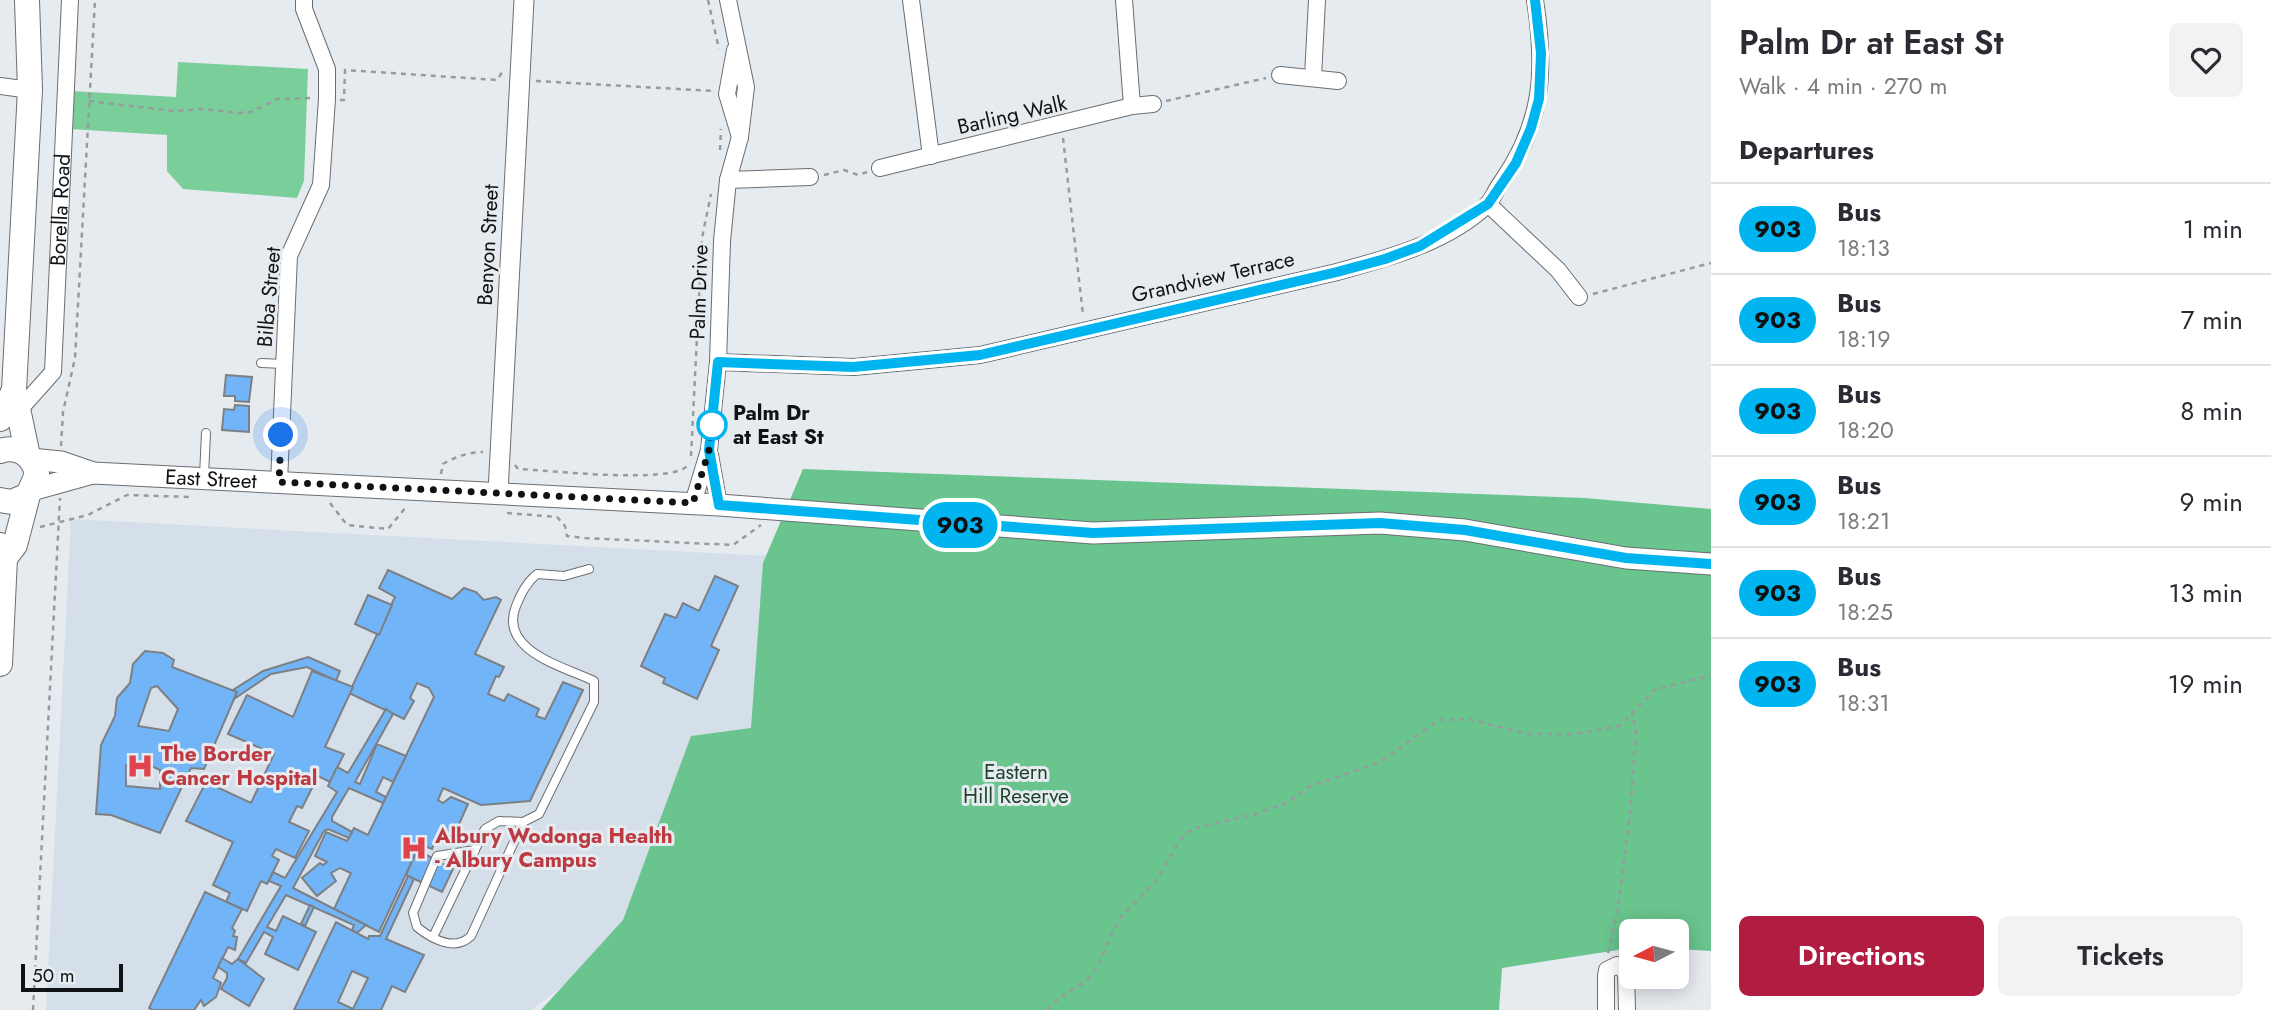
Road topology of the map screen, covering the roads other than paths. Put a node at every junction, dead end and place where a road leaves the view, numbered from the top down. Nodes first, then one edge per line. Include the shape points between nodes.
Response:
1 (27, 0) edge
2 (70, 0) edge
3 (304, 0) edge
4 (524, 0) edge
5 (728, 0) edge
6 (911, 0) edge
7 (1124, 0) edge
8 (1317, 0) edge
9 (1535, 0) edge
10 (1280, 75) road end
11 (1313, 77) junction
12 (1338, 81) dead end
13 (0, 86) edge
14 (30, 90) junction
15 (1153, 104) road end
16 (1132, 106) junction
17 (931, 156) junction
18 (880, 168) road end
19 (810, 177) road end
20 (721, 181) junction
21 (1488, 204) junction
22 (1579, 297) road end
23 (718, 362) junction
24 (261, 363) dead end
25 (284, 364) junction
26 (11, 406) edge
27 (206, 433) dead end
28 (709, 450) junction
29 (0, 451) edge
30 (29, 457) junction
31 (61, 472) junction
32 (204, 479) junction
33 (279, 482) junction
34 (30, 492) junction
35 (498, 492) junction
36 (0, 500) edge
37 (693, 503) junction
38 (719, 505) junction
39 (3, 551) edge
40 (1711, 564) edge
41 (589, 569) dead end
42 (0, 664) edge
43 (523, 822) junction
44 (475, 850) junction
45 (433, 937) junction
46 (1606, 1010) edge
47 (1627, 1010) edge

1 - 14 main road, Borella Road
2 - 26 street, Borella Road via 53,372
3 - 25 street, Bilba Street via 327,69 327,99 321,185 289,256
4 - 35 street, Benyon Street
5 - 20 street, Palm Drive via 746,87 740,137
6 - 17 street
7 - 16 street
8 - 11 street
9 - 21 street, Grandview Terrace via 1541,53 1539,99 1516,163
10 - 11 street
11 - 12 street
13 - 14 street
14 - 26 main road, Borella Road
15 - 16 street, Barling Walk
16 - 17 street, Barling Walk
17 - 18 street, Barling Walk
19 - 20 street
20 - 23 street, Palm Drive
21 - 22 street via 1558,270
21 - 23 street, Grandview Terrace via 1454,228 1385,259 980,355 809,367
23 - 28 street, Palm Drive
24 - 25 lane
25 - 33 street, Bilba Street
26 - 30 main road, Borella Road
27 - 32 lane
28 - 37 street, Palm Drive
28 - 38 street, Palm Drive
29 - 30 main road via 13,449
30 - 31 main road, East Street
30 - 34 main road, Borella Road via 37,474
31 - 32 main road, East Street
31 - 34 main road, East Street
32 - 33 main road, East Street
33 - 35 main road, East Street
34 - 36 main road via 12,502
34 - 39 main road via 15,545
35 - 37 main road, East Street
37 - 38 main road, East Street
38 - 40 main road, East Street via 1093,533 1380,523 1465,530 1626,558
39 - 42 main road
41 - 43 lane via 564,576 537,575 522,591 514,611 513,627 530,652 594,681 594,702 539,814
43 - 44 lane via 490,824
43 - 45 lane via 471,936 451,944
44 - 45 lane
44 - 45 lane via 437,856 413,913 417,927
46 - 47 street via 1607,970 1617,965 1626,972

